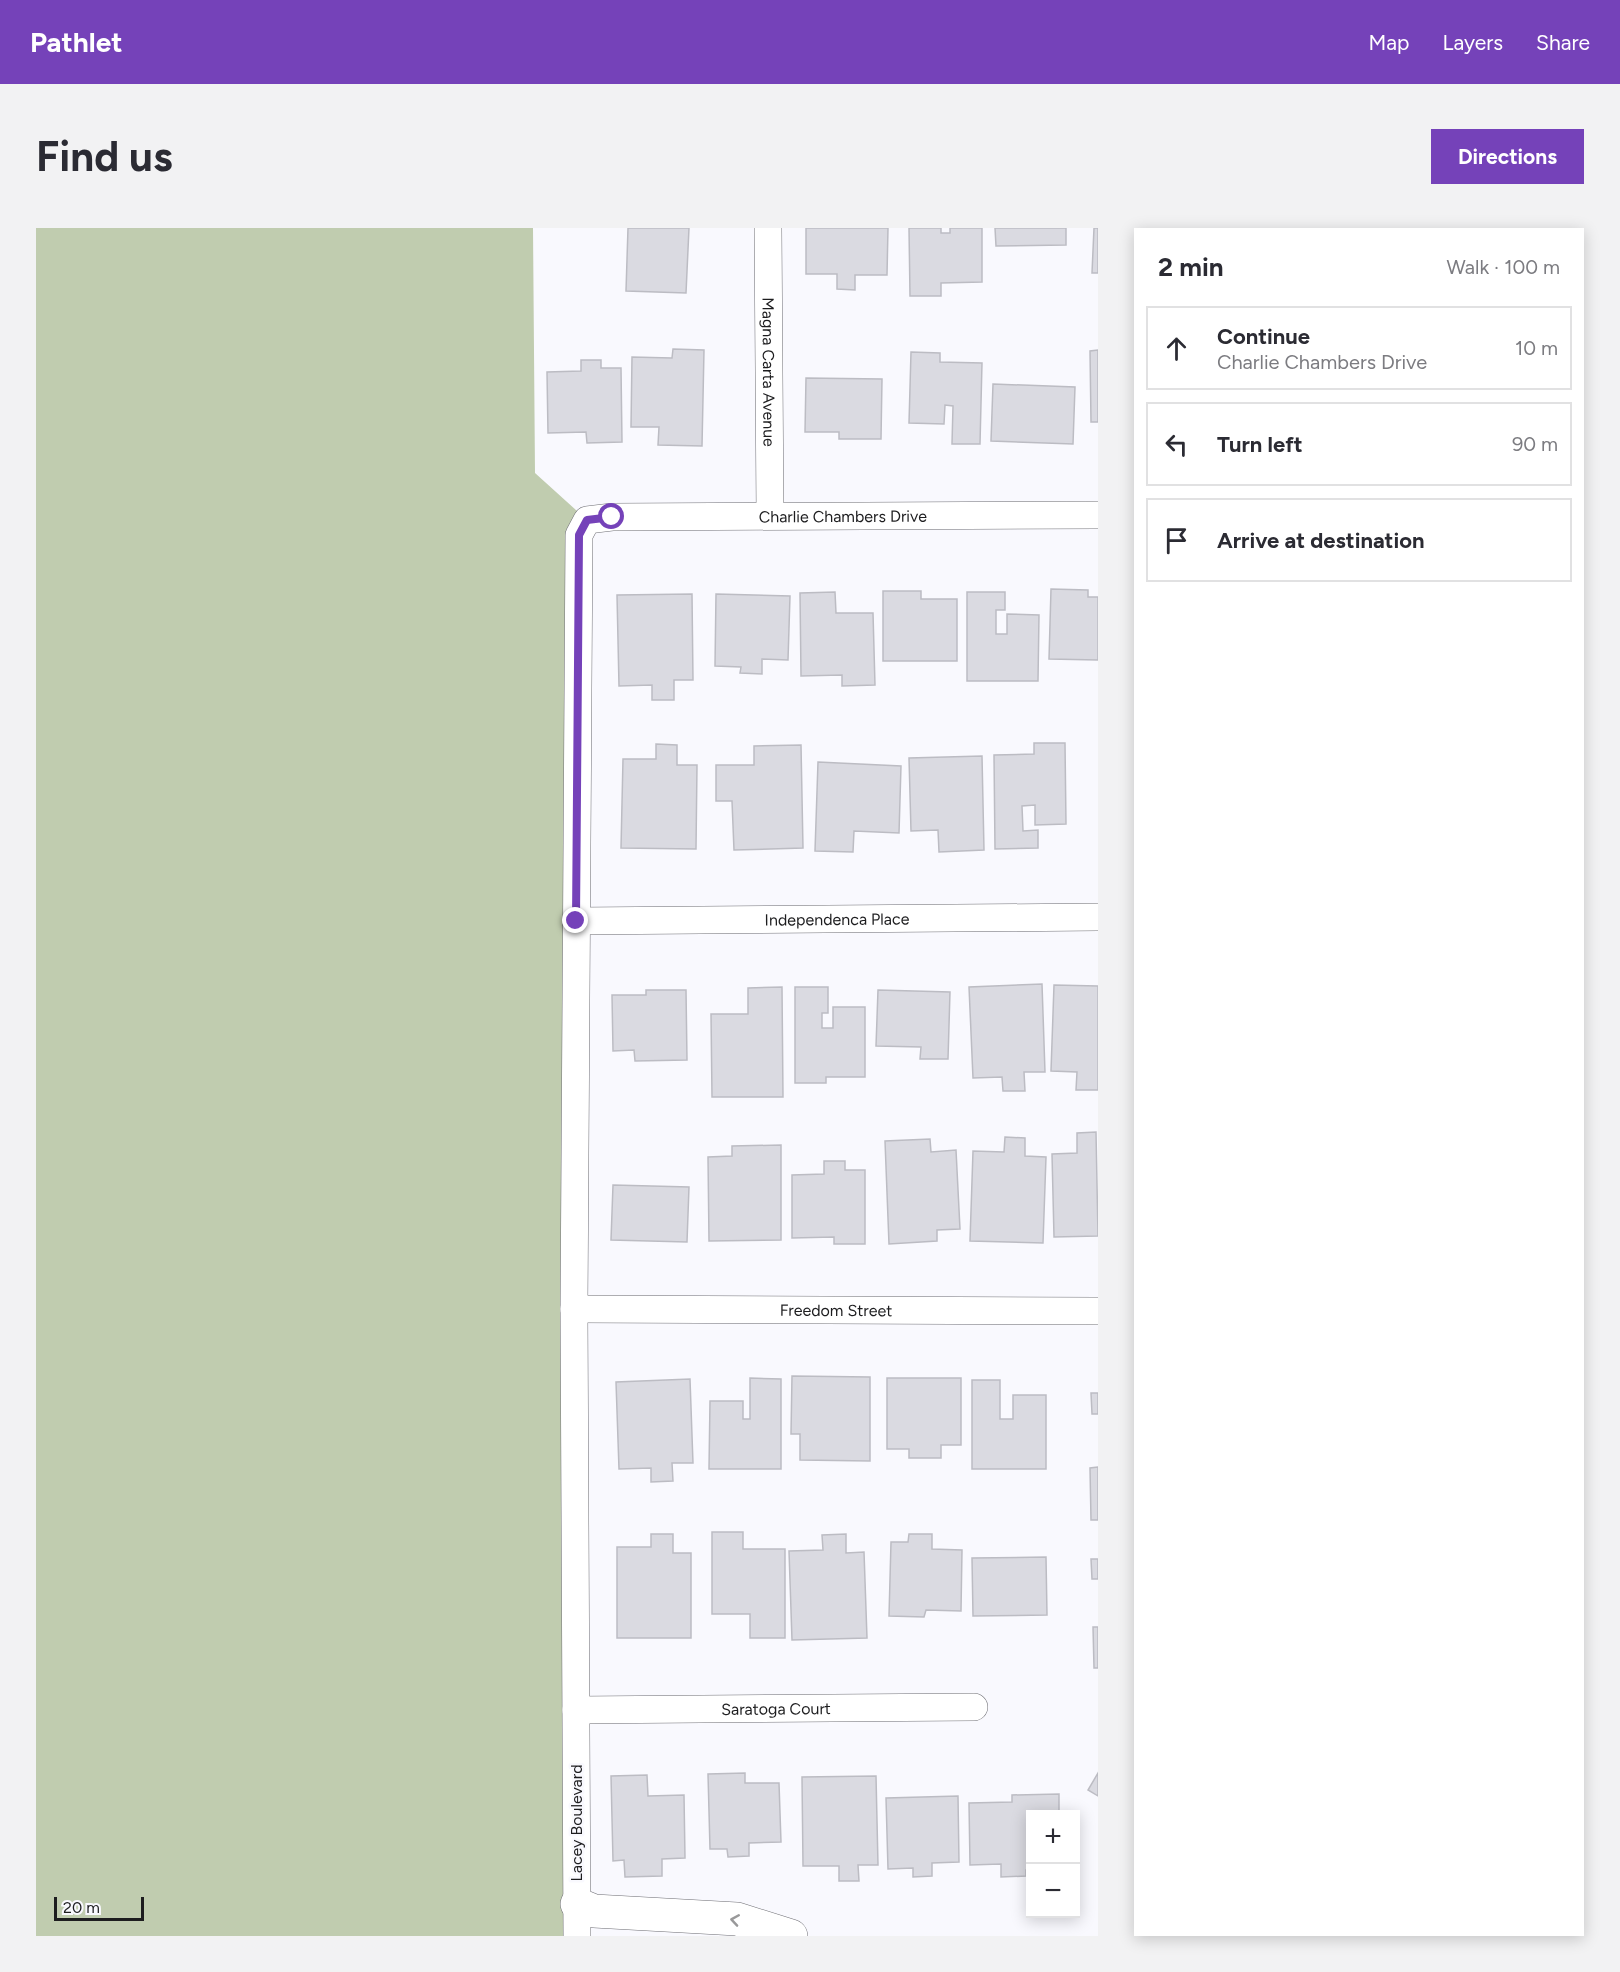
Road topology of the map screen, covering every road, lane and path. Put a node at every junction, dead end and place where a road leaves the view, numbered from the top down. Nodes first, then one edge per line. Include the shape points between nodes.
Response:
1 (768, 228) edge
2 (770, 515) junction
3 (1098, 515) edge
4 (587, 520) joint
5 (1098, 916) edge
6 (576, 921) junction
7 (574, 1309) junction
8 (1098, 1311) edge
9 (974, 1707) dead end
10 (576, 1710) junction
11 (577, 1904) junction
12 (577, 1936) edge
13 (791, 1936) edge

1 - 2 street, Magna Carta Avenue
2 - 3 street, Charlie Chambers Drive
2 - 4 street, Charlie Chambers Drive
4 - 6 street, Lacey Boulevard via 579,535 577,555
5 - 6 street, Independenca Place
6 - 7 street, Lacey Boulevard
7 - 8 street, Freedom Street
7 - 10 street, Lacey Boulevard
9 - 10 street, Saratoga Court
10 - 11 street, Lacey Boulevard
11 - 12 street, Lacey Boulevard
13 -> 11 street via 737,1919 594,1911

